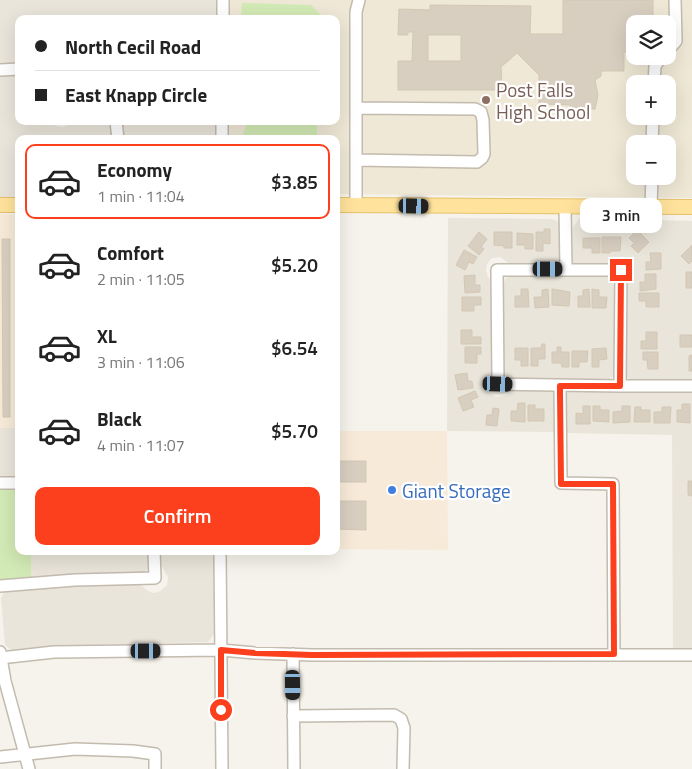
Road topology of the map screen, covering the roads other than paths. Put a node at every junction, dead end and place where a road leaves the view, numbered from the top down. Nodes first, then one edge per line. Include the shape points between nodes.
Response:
1 (223, 0) edge
2 (359, 0) edge
3 (675, 0) edge
4 (223, 15) edge
5 (675, 15) edge
6 (0, 70) edge
7 (15, 70) edge
8 (356, 108) junction
9 (356, 160) junction
10 (652, 185) edge
11 (0, 205) edge
12 (15, 205) edge
13 (340, 205) edge
14 (356, 205) junction
15 (651, 206) junction
16 (565, 207) junction
17 (692, 207) edge
18 (566, 269) junction
19 (560, 386) junction
20 (620, 386) junction
21 (692, 386) edge
22 (0, 483) edge
23 (15, 483) edge
24 (154, 555) edge
25 (220, 555) edge
26 (0, 586) edge
27 (221, 650) junction
28 (0, 652) edge
29 (292, 654) junction
30 (614, 654) junction
31 (692, 655) edge
32 (0, 658) edge
33 (293, 716) junction
34 (24, 753) junction
35 (0, 757) edge
36 (29, 769) edge
37 (155, 769) edge
38 (222, 769) edge
39 (294, 769) edge
40 (403, 769) edge

1 - 4 street
2 - 8 street via 356,12
3 - 5 street
6 - 7 street
8 - 9 street
8 - 9 street via 475,109 481,112 483,120 484,154 477,162
9 - 14 street
10 - 15 street
11 - 12 main road
13 - 14 main road
14 - 16 main road
15 - 16 main road
15 - 17 main road
16 - 18 street
18 - 19 street via 497,270 498,384
18 - 20 street via 621,270
19 - 20 street
19 - 30 street via 561,484 613,484
20 - 21 street
22 - 23 street
24 - 26 street via 155,578
25 - 27 street
27 - 29 street
27 - 32 street via 54,652
27 - 38 street
28 - 32 street
29 - 30 street
29 - 33 street
30 - 31 street
32 - 34 street
33 - 39 street
33 - 40 street via 394,715 401,719 404,728
34 - 35 street
34 - 36 street
34 - 37 street via 75,749 134,751 155,754

